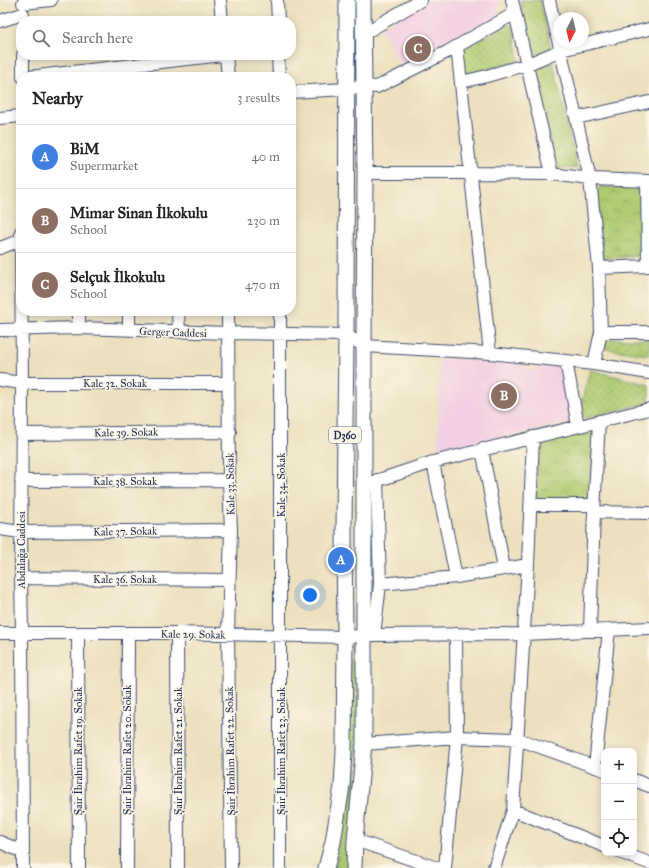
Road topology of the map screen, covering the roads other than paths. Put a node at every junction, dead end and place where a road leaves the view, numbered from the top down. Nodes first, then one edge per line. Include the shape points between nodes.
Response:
1 (51, 0) edge
2 (220, 0) edge
3 (278, 0) edge
4 (347, 0) edge
5 (363, 0) edge
6 (421, 0) edge
7 (512, 0) edge
8 (549, 0) edge
9 (23, 9) edge
10 (515, 13) junction
11 (222, 16) edge
12 (278, 16) edge
13 (0, 21) edge
14 (649, 29) edge
15 (363, 34) junction
16 (457, 46) junction
17 (561, 50) junction
18 (23, 60) edge
19 (179, 60) edge
20 (226, 60) edge
21 (278, 60) edge
22 (528, 64) junction
23 (24, 72) edge
24 (72, 72) edge
25 (228, 72) edge
26 (279, 72) edge
27 (461, 82) junction
28 (364, 86) junction
29 (347, 89) junction
30 (296, 92) edge
31 (649, 102) edge
32 (16, 116) edge
33 (0, 118) edge
34 (576, 118) junction
35 (365, 173) junction
36 (471, 173) junction
37 (552, 174) junction
38 (590, 179) junction
39 (648, 181) edge
40 (16, 242) edge
41 (0, 248) edge
42 (648, 266) edge
43 (599, 268) junction
44 (21, 316) edge
45 (79, 316) edge
46 (129, 316) edge
47 (178, 316) edge
48 (228, 316) edge
49 (280, 316) edge
50 (79, 328) junction
51 (0, 330) edge
52 (21, 330) junction
53 (129, 330) junction
54 (179, 332) junction
55 (601, 332) junction
56 (649, 332) edge
57 (228, 333) junction
58 (280, 335) junction
59 (346, 335) junction
60 (364, 346) junction
61 (490, 353) junction
62 (566, 361) junction
63 (594, 364) junction
64 (649, 373) edge
65 (0, 380) edge
66 (22, 383) junction
67 (229, 383) junction
68 (649, 409) edge
69 (599, 421) junction
70 (578, 426) junction
71 (230, 432) junction
72 (22, 434) junction
73 (533, 437) junction
74 (482, 449) junction
75 (433, 462) junction
76 (229, 480) junction
77 (21, 481) junction
78 (371, 482) junction
79 (531, 505) junction
80 (594, 509) junction
81 (649, 513) edge
82 (0, 529) edge
83 (230, 530) junction
84 (20, 532) junction
85 (528, 565) junction
86 (504, 569) junction
87 (456, 577) junction
88 (20, 578) junction
89 (229, 580) junction
90 (380, 584) junction
91 (649, 628) edge
92 (590, 630) junction
93 (609, 630) junction
94 (22, 632) junction
95 (0, 633) edge
96 (78, 633) junction
97 (128, 633) junction
98 (177, 634) junction
99 (228, 634) junction
100 (456, 634) junction
101 (524, 634) junction
102 (281, 635) junction
103 (369, 635) junction
104 (345, 637) junction
105 (457, 737) junction
106 (518, 739) junction
107 (364, 744) junction
108 (600, 768) edge
109 (637, 781) edge
110 (649, 786) edge
111 (513, 810) junction
112 (355, 840) junction
113 (0, 842) edge
114 (601, 845) edge
115 (23, 852) junction
116 (629, 856) edge
117 (649, 864) edge
118 (23, 868) edge
119 (79, 868) edge
120 (127, 868) edge
121 (178, 868) edge
122 (231, 868) edge
123 (280, 868) edge
124 (326, 868) edge
125 (354, 868) edge
126 (438, 868) edge
127 (445, 868) edge
128 (494, 868) edge

1 - 9 street
2 - 11 street
3 - 12 street
4 - 29 main road, D360
5 - 15 main road, D360
6 - 15 street
7 - 10 street
8 - 17 street
9 - 13 street
10 - 16 street
10 - 22 street
14 - 17 street
15 - 28 main road, D360
16 - 27 street
16 - 28 street via 377,88
17 - 22 street
17 - 34 street
18 - 23 street
19 - 24 street
20 - 25 street
21 - 26 street
22 - 27 street
22 - 37 street
27 - 36 street
28 - 29 street
28 - 35 main road, D360
29 - 30 street
29 - 59 main road, D360
31 - 34 street
32 - 33 street
34 - 38 street
35 - 36 street
35 - 60 main road, D360
36 - 37 street
36 - 61 street
37 - 38 street
38 - 39 street
38 - 43 street
39 - 42 street
40 - 41 street
42 - 43 street
43 - 55 street
44 - 52 street, Abdalağa Caddesi
45 - 50 street
46 - 53 street
47 - 54 street
48 - 57 street, Kale 33. Sokak
49 - 58 street, Kale 34. Sokak
50 - 52 street, Gerger Caddesi
50 - 53 street, Gerger Caddesi
51 - 52 street, Gerger Caddesi
52 - 66 street, Abdalağa Caddesi
53 - 54 street, Gerger Caddesi
54 - 57 street, Gerger Caddesi
55 - 56 street
55 - 63 street
57 - 58 street, Gerger Caddesi
57 - 67 street, Kale 33. Sokak
58 - 59 street, Gerger Caddesi
58 - 102 street, Kale 34. Sokak
59 - 60 street
59 - 104 main road, D360
60 - 61 street
60 - 78 main road, D360
61 - 62 street
62 - 63 street
62 - 70 street
63 - 64 street
65 - 66 street, Kale 32. Sokak
66 - 67 street, Kale 32. Sokak
66 - 72 street, Abdalağa Caddesi
67 - 71 street, Kale 33. Sokak
68 - 69 street
69 - 70 street
69 - 80 street
70 - 73 street
71 - 72 street, Kale 39. Sokak
71 - 76 street, Kale 33. Sokak
72 - 77 street, Abdalağa Caddesi
73 - 74 street
73 - 79 street
74 - 75 street
74 - 86 street
75 - 78 street
75 - 87 street
76 - 77 street, Kale 38. Sokak
76 - 83 street, Kale 33. Sokak
77 - 84 street, Abdalağa Caddesi
78 - 90 street
78 - 103 main road, D360
79 - 80 street
79 - 85 street
80 - 81 street
80 - 92 street
82 - 84 street, Kale 37. Sokak
83 - 84 street, Kale 37. Sokak
83 - 89 street, Kale 33. Sokak
84 - 88 street, Abdalağa Caddesi
85 - 86 street
85 - 101 street
86 - 87 street
87 - 90 street
88 - 89 street, Kale 36. Sokak
88 - 94 street, Abdalağa Caddesi
89 - 99 street, Kale 33. Sokak
90 - 103 street
91 - 93 street, Kale 29. Sokak
92 - 93 street, Kale 29. Sokak
92 - 101 street, Kale 29. Sokak
93 - 108 street
94 - 95 street, Kale 29. Sokak
94 - 96 street, Kale 29. Sokak
94 - 115 street, Abdalağa Caddesi
96 - 97 street, Kale 29. Sokak
96 - 119 street, Şair İbrahim Rafet 19. Sokak
97 - 98 street, Kale 29. Sokak
97 - 120 street, Şair İbrahim Rafet 20. Sokak
98 - 99 street, Kale 29. Sokak
98 - 121 street, Şair İbrahim Rafet 21. Sokak
99 - 102 street, Kale 29. Sokak
99 - 122 street, Şair İbrahim Rafet 22. Sokak
100 - 101 street, Kale 29. Sokak
100 - 103 street, Kale 29. Sokak
100 - 105 street
101 - 106 street
102 - 104 street, Kale 29. Sokak
102 - 123 street, Şair İbrahim Rafet 23. Sokak
103 - 104 street, Kale 29. Sokak
103 - 107 main road, D360
104 - 124 main road, D360 via 342,786
105 - 106 street
105 - 107 street
105 - 127 street
106 - 108 street
106 - 111 street
107 - 112 main road, D360
109 - 110 street
111 - 114 street
111 - 128 street
112 - 125 main road, D360
112 - 126 street
113 - 115 street
115 - 118 street, Abdalağa Caddesi
116 - 117 street

